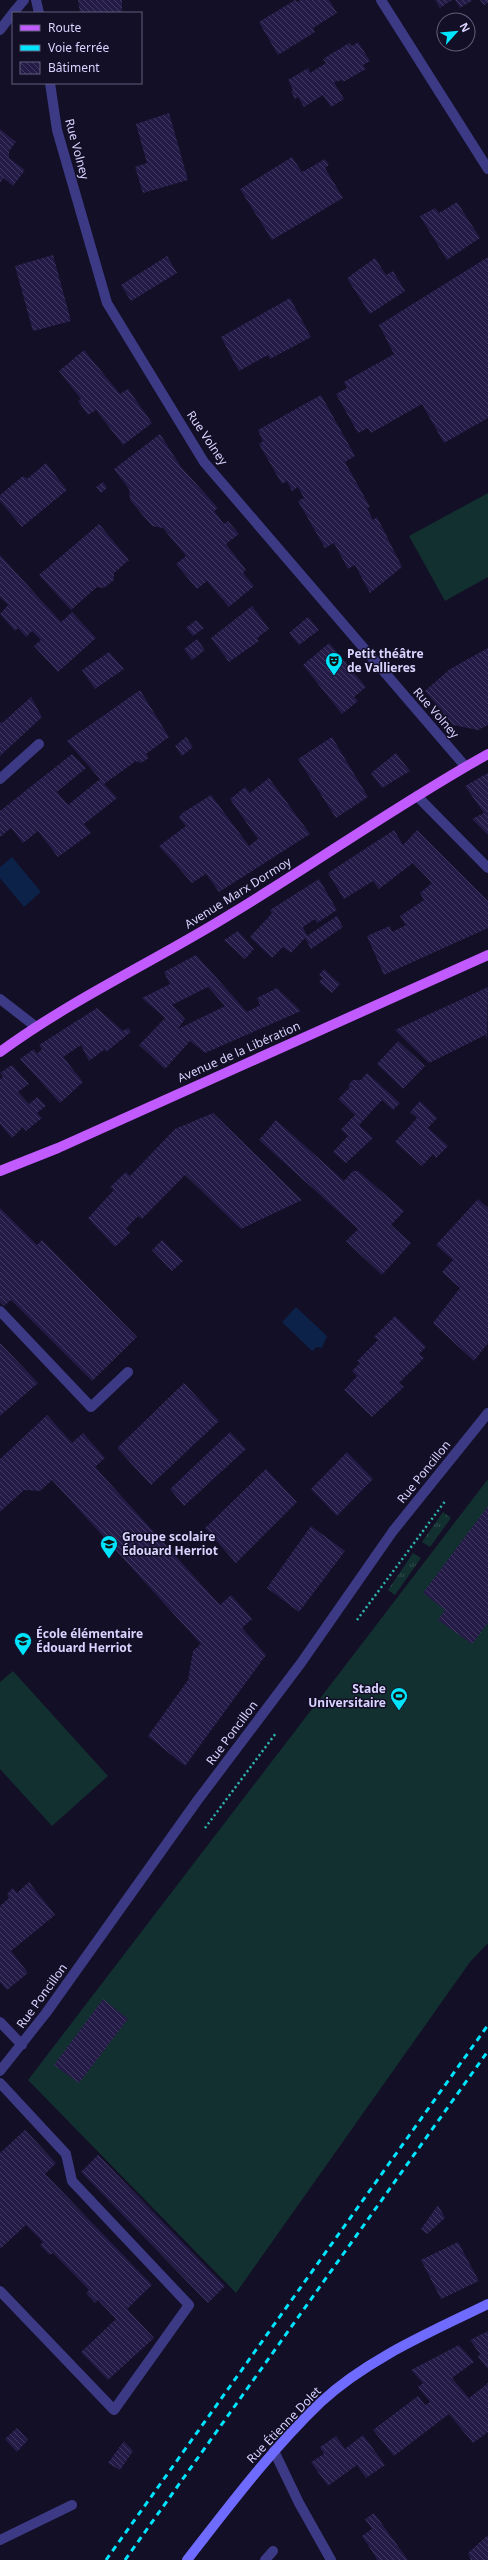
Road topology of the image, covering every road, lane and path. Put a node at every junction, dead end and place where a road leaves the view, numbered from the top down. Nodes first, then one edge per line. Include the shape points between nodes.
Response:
1 (24, 0) edge
2 (36, 0) edge
3 (381, 0) edge
4 (14, 12) edge
5 (38, 12) edge
6 (12, 14) edge
7 (0, 30) edge
8 (50, 84) edge
9 (488, 169) edge
10 (39, 744) dead end
11 (488, 754) edge
12 (465, 766) junction
13 (0, 779) edge
14 (417, 796) junction
15 (488, 868) edge
16 (488, 955) edge
17 (0, 999) edge
18 (35, 1026) junction
19 (0, 1052) edge
20 (0, 1171) edge
21 (0, 1311) edge
22 (128, 1372) dead end
23 (488, 1413) edge
24 (0, 2022) edge
25 (22, 2045) junction
26 (0, 2071) edge
27 (0, 2083) edge
28 (0, 2291) edge
29 (488, 2304) edge
30 (274, 2451) junction
31 (72, 2505) dead end
32 (0, 2540) edge
33 (273, 2551) dead end
34 (187, 2560) edge
35 (265, 2560) edge
36 (331, 2560) edge

1 - 4 street
2 - 5 street
3 - 9 street
6 - 7 street
8 - 12 street, Rue Volney via 57,130 107,303 204,462
10 - 13 street
11 - 12 main road, Avenue Marx Dormoy
12 - 14 main road, Avenue Marx Dormoy
14 - 15 street
14 - 18 main road, Avenue Marx Dormoy via 230,914
16 - 20 main road, Avenue de la Libération via 58,1148
17 - 18 street
18 - 19 main road, Avenue Marx Dormoy
21 - 22 street via 91,1407
23 - 25 street, Rue Poncillon via 393,1531 301,1663 197,1801
24 - 25 street
25 - 26 street, Rue Poncillon
27 - 28 street via 66,2154 72,2181 190,2305 114,2410
29 - 30 main road, Rue Étienne Dolet via 365,2369 321,2402
30 - 34 main road, Rue Étienne Dolet
30 - 36 street
31 - 32 street
33 - 35 street

